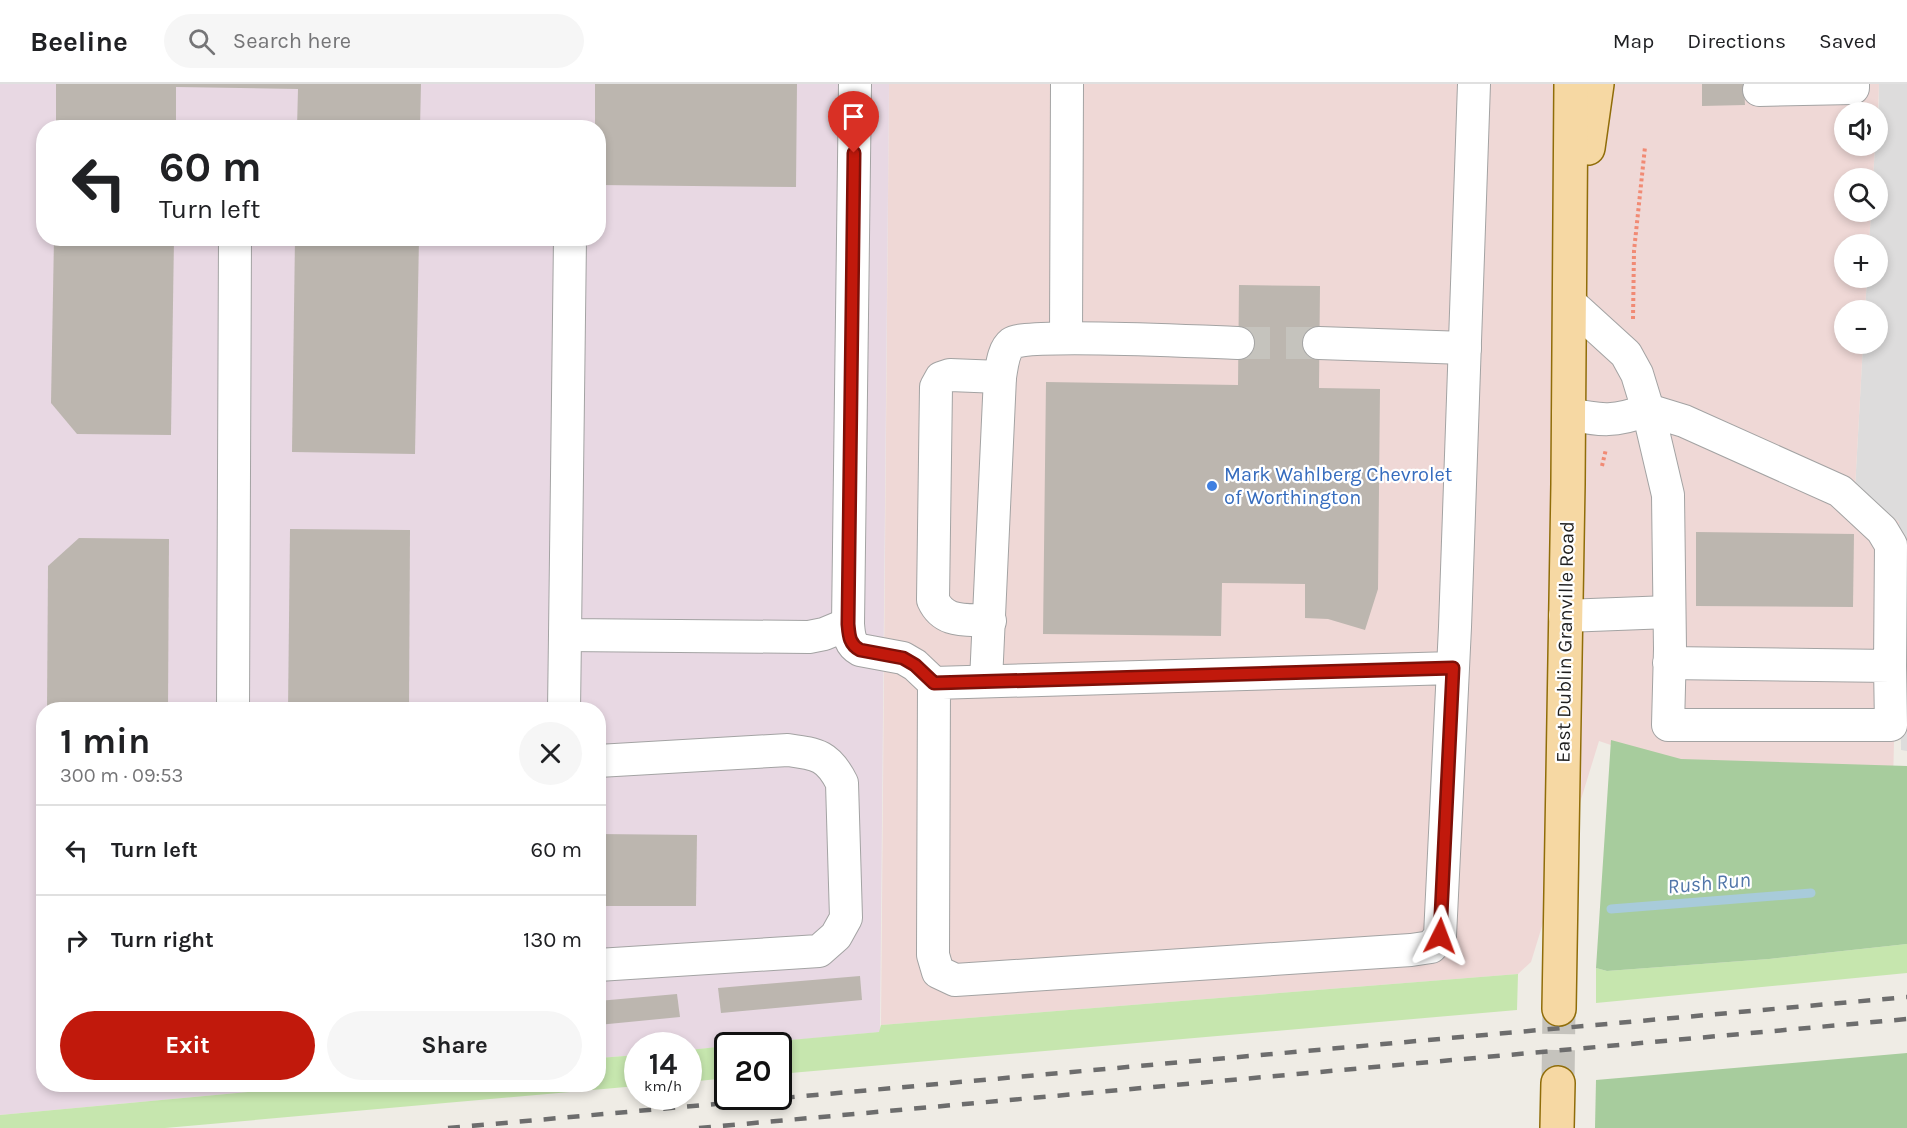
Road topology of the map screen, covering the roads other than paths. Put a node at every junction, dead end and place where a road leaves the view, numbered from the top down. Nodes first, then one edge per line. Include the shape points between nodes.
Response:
1 (855, 84) edge
2 (1067, 84) edge
3 (1474, 84) edge
4 (1571, 84) edge
5 (1597, 84) edge
6 (1853, 84) edge
7 (1759, 90) dead end
8 (235, 246) edge
9 (570, 246) edge
10 (1570, 289) junction
11 (1066, 338) junction
12 (1238, 343) tunnel mouth
13 (1319, 343) tunnel mouth
14 (1465, 348) junction
15 (1000, 377) junction
16 (1648, 410) junction
17 (1568, 414) junction
18 (1669, 612) junction
19 (1565, 616) junction
20 (990, 621) junction
21 (848, 624) junction
22 (565, 635) junction
23 (1669, 663) junction
24 (1890, 666) junction
25 (1453, 668) junction
26 (986, 681) junction
27 (934, 683) junction
28 (233, 702) edge
29 (564, 702) edge
30 (606, 761) edge
31 (606, 964) edge
32 (1559, 1009) tunnel mouth
33 (1558, 1083) tunnel mouth
34 (1557, 1128) edge

1 - 21 lane
2 - 11 lane
3 - 14 lane
4 - 10 main road, East Dublin Granville Road
5 - 10 main road, East Dublin Granville Road
6 - 7 lane via 1853,88
8 - 28 lane
9 - 22 lane
10 - 16 lane via 1626,354
10 - 17 main road, East Dublin Granville Road
11 - 12 lane
11 - 15 lane via 1020,339 1012,343
13 - 14 lane
14 - 25 lane
15 - 20 lane
15 - 20 lane via 950,375 941,378 936,387 933,600 946,617
16 - 17 lane via 1612,420
16 - 18 lane via 1668,495
16 - 24 lane via 1684,421 1840,491 1882,530 1891,545
17 - 19 main road, East Dublin Granville Road
18 - 19 lane
18 - 23 lane
19 - 32 main road, East Dublin Granville Road
20 - 26 lane
21 - 22 lane via 809,636
21 - 27 lane via 854,646 903,658
22 - 29 lane
23 - 24 lane
23 - 24 lane via 1668,725 1891,726
25 - 26 lane
25 - 27 lane via 1440,936 1431,946 955,980 938,972 933,955
26 - 27 lane
30 - 31 lane via 788,750 813,754 833,766 842,783 846,918 836,936 819,951
33 - 34 main road

